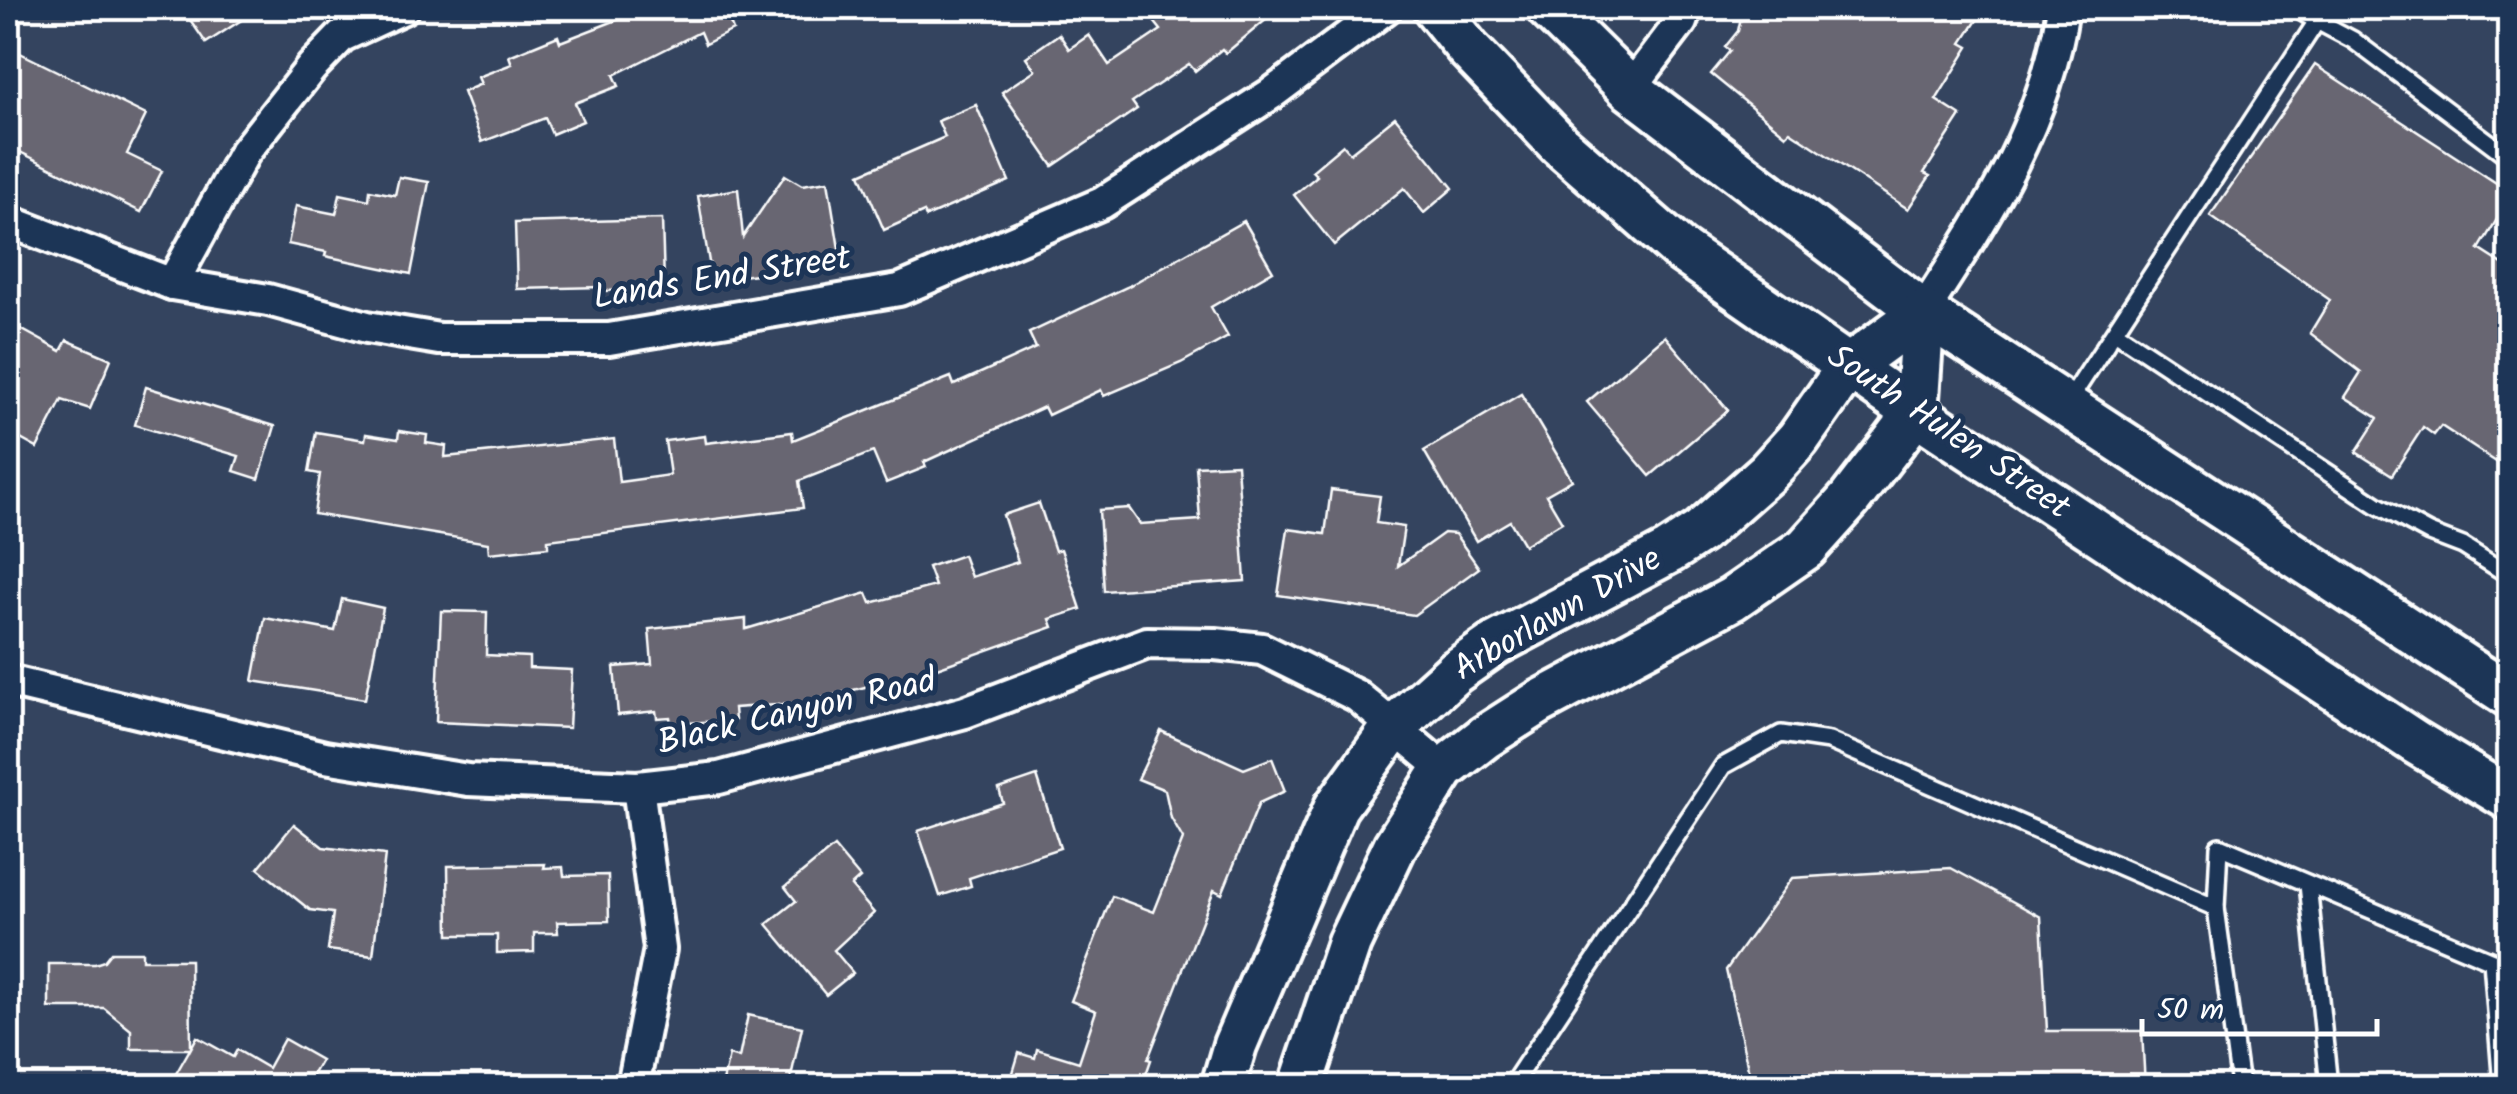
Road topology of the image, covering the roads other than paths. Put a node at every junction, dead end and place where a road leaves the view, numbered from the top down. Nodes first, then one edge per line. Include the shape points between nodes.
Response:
1 (403, 8) edge
2 (1386, 8) edge
3 (1435, 8) edge
4 (1548, 8) edge
5 (1686, 8) edge
6 (2062, 8) edge
7 (2295, 8) edge
8 (2317, 21) junction
9 (1630, 89) junction
10 (2510, 158) edge
11 (8, 221) edge
12 (172, 284) junction
13 (1922, 312) junction
14 (2116, 332) junction
15 (1848, 366) junction
16 (2065, 407) junction
17 (1916, 412) junction
18 (2510, 576) edge
19 (8, 681) edge
20 (2510, 696) edge
21 (1393, 728) junction
22 (1444, 769) junction
23 (638, 787) junction
24 (2510, 799) edge
25 (2308, 884) junction
26 (2216, 908) junction
27 (634, 1086) edge
28 (1223, 1086) edge
29 (1302, 1086) edge
30 (1510, 1086) edge
31 (2240, 1086) edge
32 (2329, 1086) edge
33 (2502, 1086) edge

1 - 12 street via 342,36 312,67 244,153
2 - 12 street, Lands End Street via 1271,94 1102,203 898,290 609,339 458,339 367,327 268,300
3 - 15 main road, South Hulen Street via 1515,101 1613,195
4 - 9 main road
5 - 9 street
6 - 13 street, Arborlawn Drive via 2042,93 2008,176
7 - 8 lane
8 - 10 lane via 2354,40
8 - 14 lane
9 - 13 main road
11 - 12 street, Lands End Street
13 - 15 main road, Arborlawn Drive
13 - 16 main road
13 - 17 main road
14 - 16 lane
14 - 18 lane via 2377,505
15 - 17 main road, South Hulen Street
15 - 21 main road, Arborlawn Drive via 1798,439 1700,532 1495,644
16 - 20 main road
17 - 22 main road, Arborlawn Drive via 1806,548 1732,599 1538,703
17 - 24 main road, South Hulen Street
19 - 23 street, Black Canyon Road via 343,760 468,780
21 - 22 street, Black Canyon Road
21 - 23 street, Black Canyon Road via 1356,696 1262,649 1147,643 965,712 718,778
21 - 28 main road, Arborlawn Drive via 1336,807
22 - 29 main road, Arborlawn Drive via 1395,846 1349,943
23 - 27 street via 660,949
25 - 26 lane via 2219,846
25 - 32 lane
25 - 33 lane via 2492,961
26 - 30 lane via 1829,741 1781,734 1723,766
26 - 31 lane

